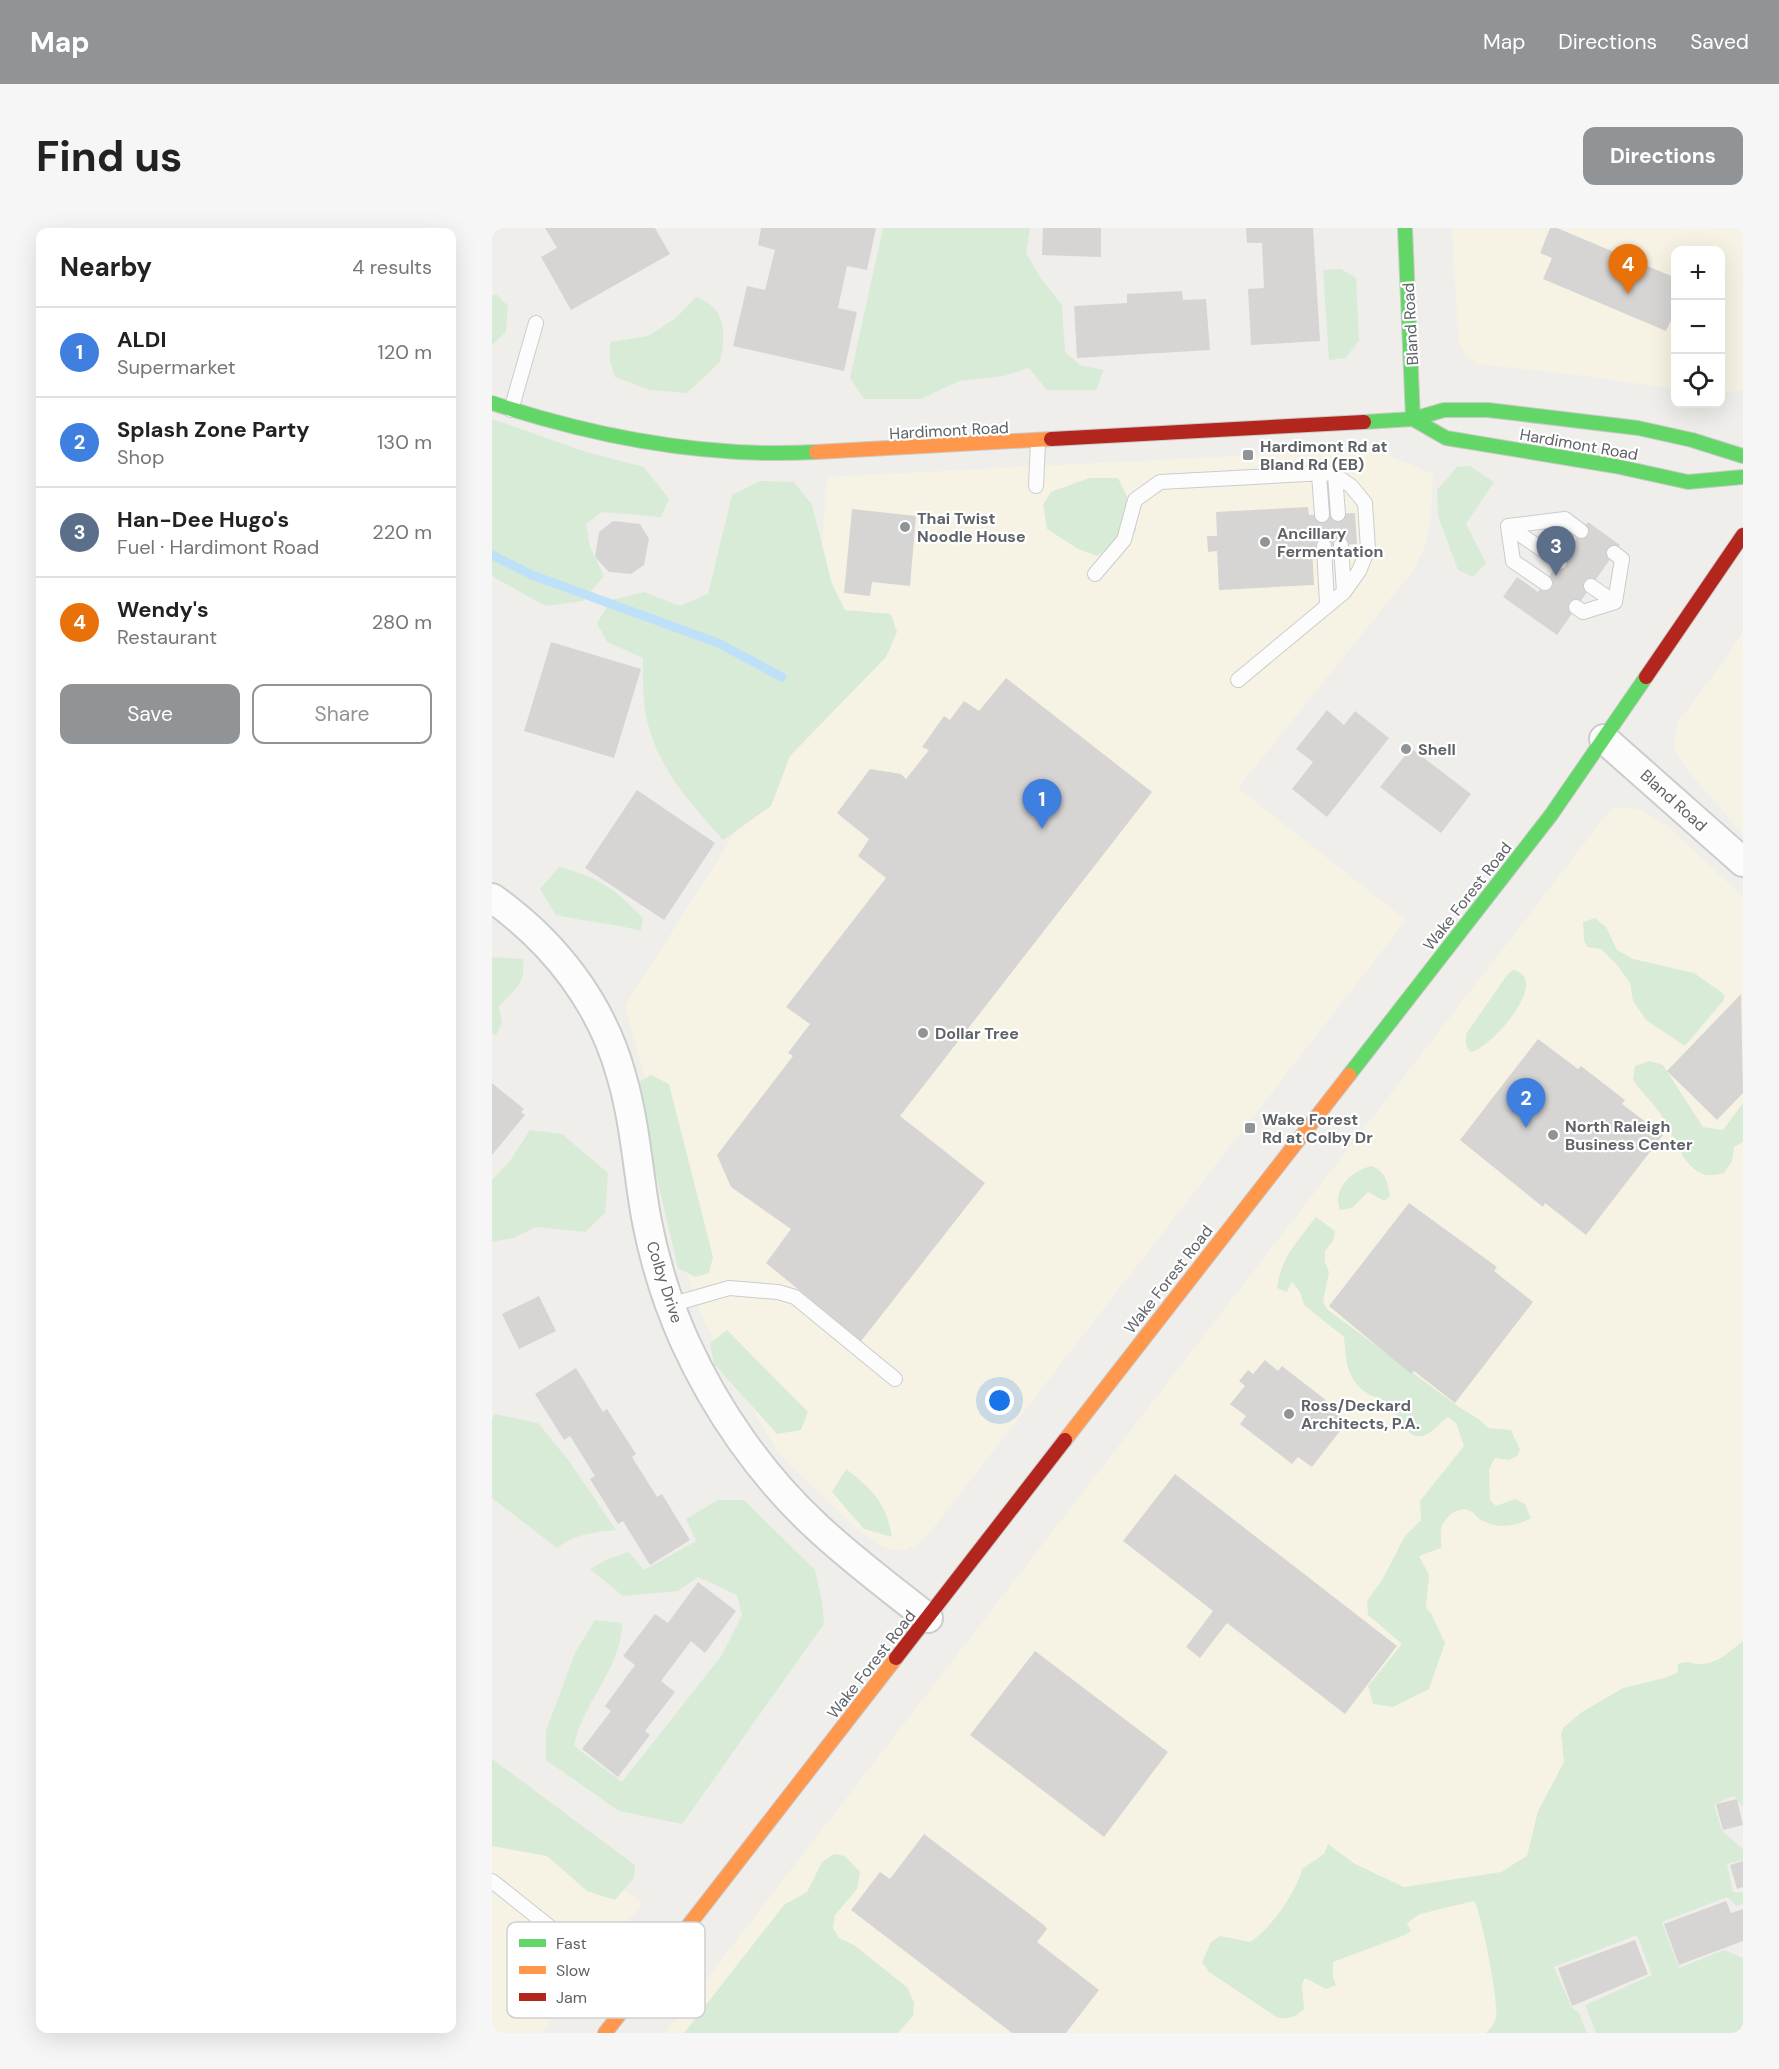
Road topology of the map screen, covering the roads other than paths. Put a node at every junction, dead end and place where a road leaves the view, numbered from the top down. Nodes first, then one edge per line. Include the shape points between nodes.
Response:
1 (1405, 228) edge
2 (536, 323) dead end
3 (492, 403) edge
4 (511, 410) junction
5 (1413, 419) junction
6 (1038, 442) junction
7 (1743, 456) edge
8 (1319, 474) junction
9 (1335, 475) junction
10 (1743, 477) edge
11 (1036, 486) dead end
12 (1338, 514) dead end
13 (1322, 515) dead end
14 (1508, 526) junction
15 (1581, 531) dead end
16 (1743, 535) edge
17 (1341, 545) dead end
18 (1324, 546) dead end
19 (1614, 554) dead end
20 (1560, 562) dead end
21 (1095, 574) dead end
22 (1545, 583) dead end
23 (1591, 586) dead end
24 (1344, 592) junction
25 (1610, 599) dead end
26 (1327, 603) junction
27 (1576, 607) dead end
28 (1238, 680) dead end
29 (1604, 739) junction
30 (1743, 862) edge
31 (492, 898) edge
32 (670, 1305) junction
33 (895, 1379) dead end
34 (928, 1618) junction
35 (492, 1881) edge
36 (544, 1922) edge
37 (690, 1922) edge
38 (616, 2018) edge
39 (605, 2033) edge

1 - 5 main road, Bland Road
2 - 4 lane
3 - 4 main road, Hardimont Road
4 - 6 main road, Hardimont Road via 653,443 718,450 787,454
5 - 6 main road, Hardimont Road
5 - 7 main road, Hardimont Road via 1443,410 1562,418 1678,436
5 - 10 main road, Hardimont Road via 1446,438 1688,482
6 - 11 lane
8 - 9 lane
8 - 13 lane
8 - 21 lane via 1160,482 1135,500 1124,540
9 - 12 lane
9 - 24 lane via 1365,503 1366,514 1368,549
14 - 15 lane via 1565,519
14 - 20 lane
14 - 22 lane via 1513,561
16 - 29 main road, Wake Forest Road
17 - 24 lane
18 - 26 lane
19 - 27 lane via 1622,559 1615,603 1583,612
23 - 25 lane
24 - 26 lane
26 - 28 lane
29 - 30 street, Bland Road
29 - 34 main road, Wake Forest Road via 1551,816
31 - 32 street, Colby Drive via 544,940 601,1020 622,1078 655,1258
32 - 33 lane via 729,1288 795,1297
32 - 34 street, Colby Drive via 706,1384 754,1457 815,1526
34 - 37 main road, Wake Forest Road
35 - 36 lane
38 - 39 main road, Wake Forest Road

